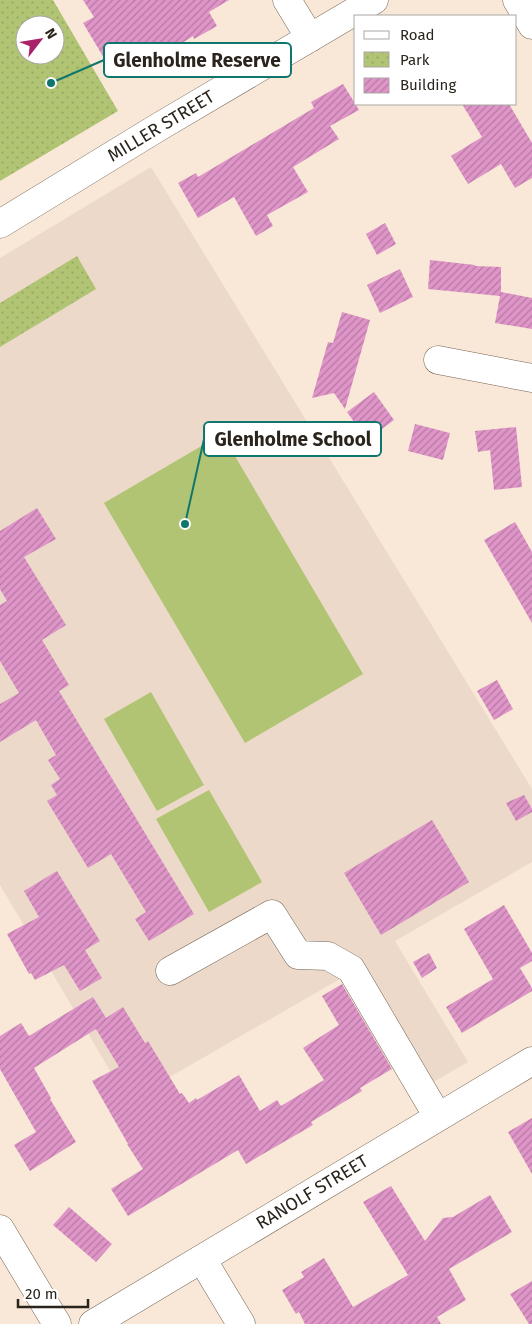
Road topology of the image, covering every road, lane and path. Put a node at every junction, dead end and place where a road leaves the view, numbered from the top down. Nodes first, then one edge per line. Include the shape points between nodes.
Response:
1 (288, 0) edge
2 (374, 0) edge
3 (517, 0) edge
4 (532, 25) edge
5 (310, 38) junction
6 (0, 224) edge
7 (438, 360) dead end
8 (532, 378) edge
9 (170, 970) dead end
10 (532, 1061) edge
11 (438, 1117) junction
12 (0, 1229) edge
13 (202, 1258) junction
14 (57, 1324) edge
15 (93, 1324) edge
16 (242, 1324) edge

1 - 5 street
2 - 5 street, MILLER STREET
3 - 4 street
5 - 6 street, MILLER STREET
7 - 8 street
9 - 11 street via 272,914 298,955 328,956 351,969
10 - 11 street, RANOLF STREET
11 - 13 street, RANOLF STREET
12 - 14 street
13 - 15 street, RANOLF STREET
13 - 16 street

